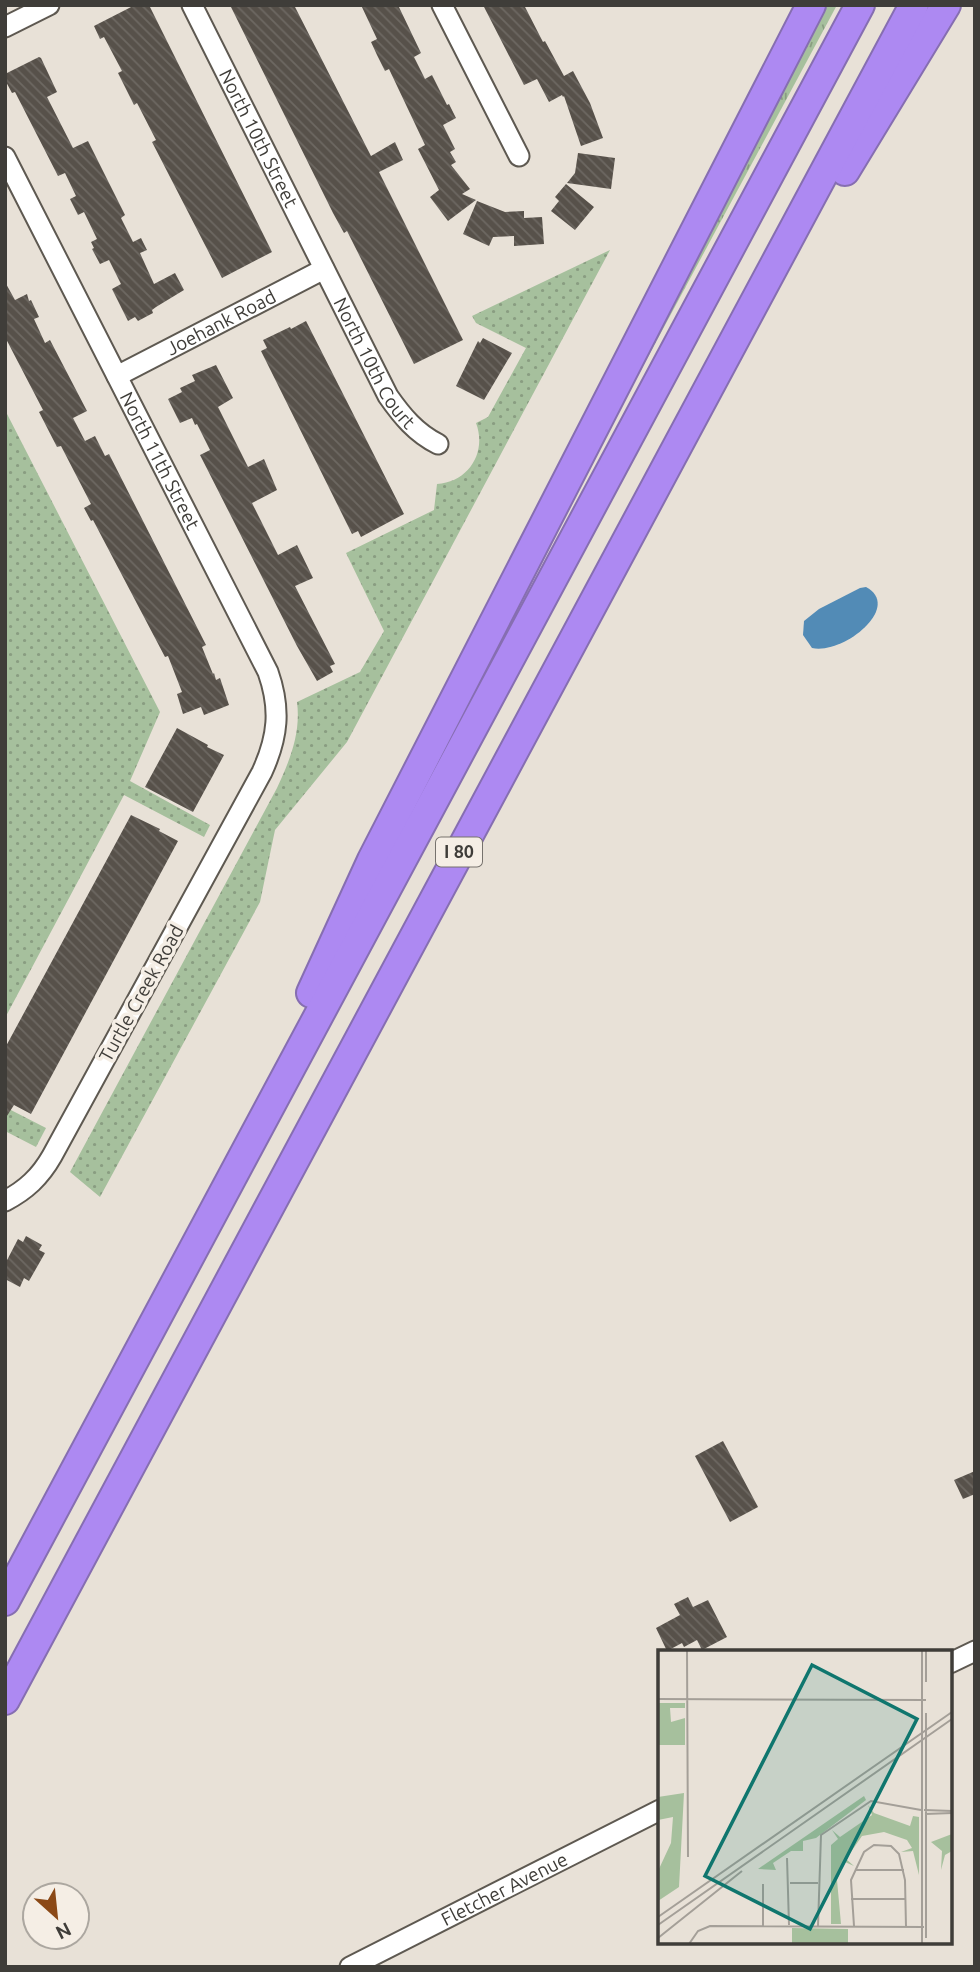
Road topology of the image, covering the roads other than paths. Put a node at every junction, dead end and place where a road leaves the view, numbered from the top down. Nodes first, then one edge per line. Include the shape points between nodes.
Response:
1 (48, 5) edge
2 (192, 5) edge
3 (442, 5) edge
4 (811, 5) edge
5 (860, 5) edge
6 (914, 5) edge
7 (946, 5) edge
8 (5, 27) edge
9 (519, 156) dead end
10 (5, 157) edge
11 (324, 270) junction
12 (117, 376) junction
13 (695, 414) junction
14 (438, 444) dead end
15 (262, 772) joint
16 (5, 1201) edge
17 (193, 1252) junction
18 (5, 1601) edge
19 (975, 1651) edge
20 (952, 1663) edge
21 (5, 1700) edge
22 (658, 1811) edge
23 (350, 1967) edge

1 - 8 street
2 - 11 street, North 10th Street
3 - 9 street
4 - 17 highway via 372,860
5 - 17 highway, I 80
6 - 13 highway, I 80
7 - 13 highway
10 - 12 street, North 11th Street
11 - 12 street, Joehank Road
11 - 14 street, North 10th Court via 399,413
12 - 15 street, North 11th Street via 268,672 276,699 276,724
13 - 21 highway, I 80
15 - 16 street, Turtle Creek Road via 42,1173
17 - 18 highway, I 80
19 - 20 street
22 - 23 street, Fletcher Avenue

